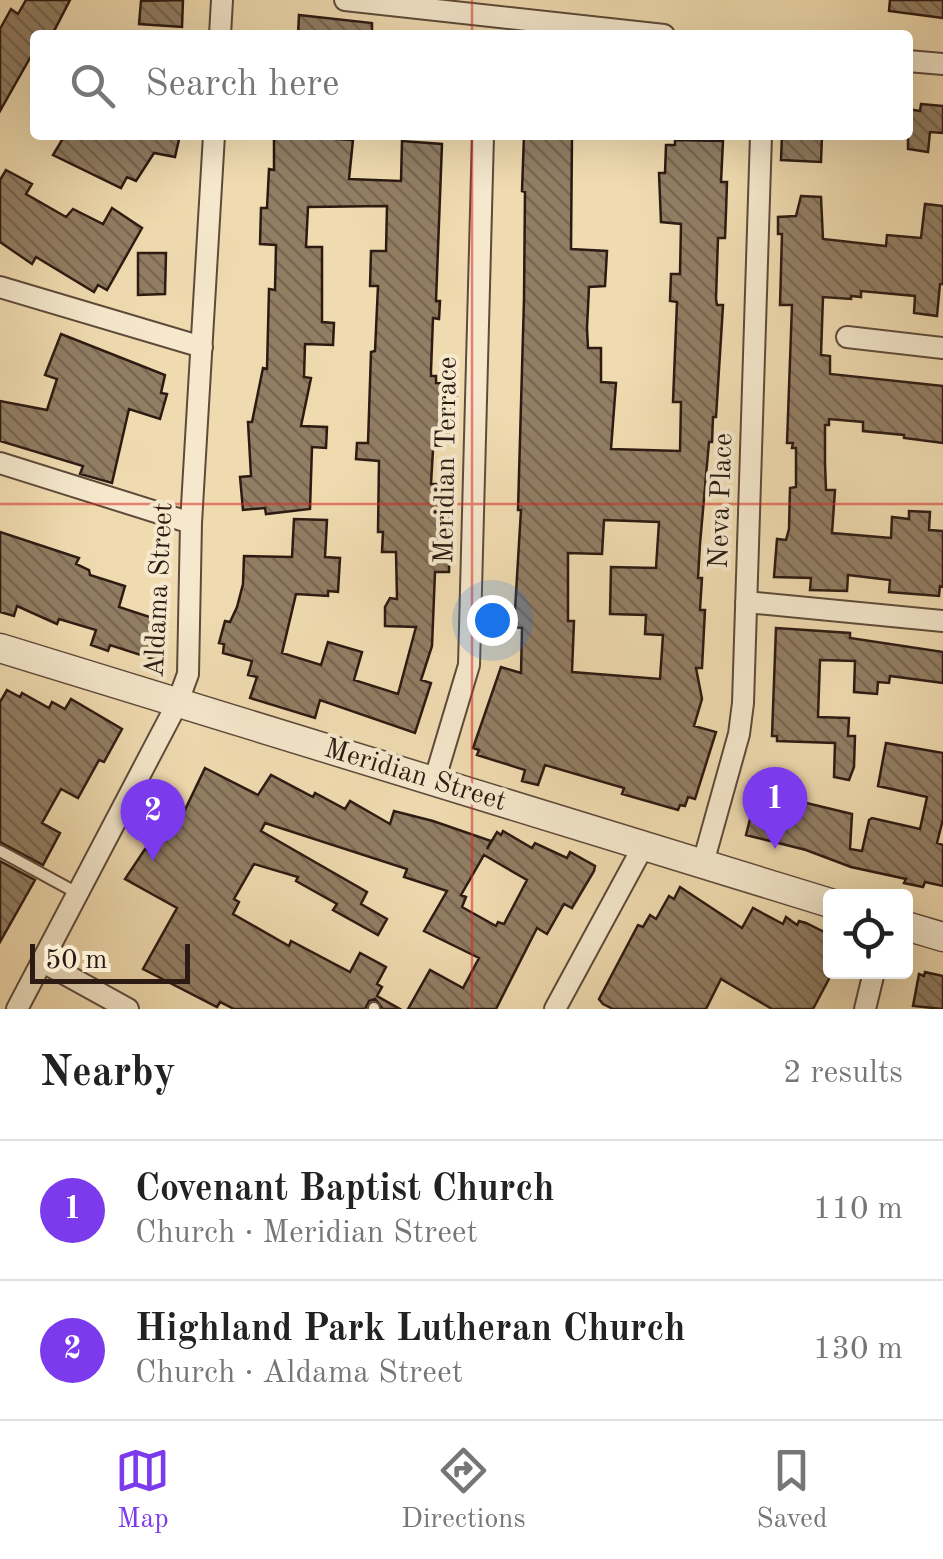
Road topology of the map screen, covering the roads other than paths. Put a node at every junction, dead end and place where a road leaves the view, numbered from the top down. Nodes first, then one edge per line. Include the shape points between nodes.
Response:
1 (222, 0) edge
2 (346, 0) edge
3 (486, 25) edge
4 (220, 30) edge
5 (575, 30) edge
6 (913, 61) edge
7 (943, 64) edge
8 (214, 140) edge
9 (483, 140) edge
10 (761, 140) edge
11 (0, 287) edge
12 (848, 337) dead end
13 (202, 348) junction
14 (943, 348) edge
15 (0, 464) edge
16 (191, 523) junction
17 (746, 602) junction
18 (943, 621) edge
19 (0, 648) edge
20 (178, 704) junction
21 (434, 782) junction
22 (644, 846) junction
23 (0, 850) edge
24 (703, 864) junction
25 (78, 893) junction
26 (823, 901) edge
27 (913, 928) edge
28 (943, 937) edge
29 (43, 962) junction
30 (872, 979) edge
31 (17, 1009) edge
32 (128, 1009) edge
33 (555, 1009) edge
34 (865, 1009) edge

1 - 4 street
2 - 3 street
3 - 5 street
6 - 7 street
8 - 13 street, Aldama Street
9 - 21 street, Meridian Terrace via 470,665
10 - 17 street, Neva Place
11 - 13 street
12 - 14 street
13 - 16 street, Aldama Street
15 - 16 street
16 - 20 street, Aldama Street via 188,674
17 - 18 street
17 - 24 street, Neva Place via 739,734
19 - 20 street, Meridian Street
20 - 21 street, Meridian Street
20 - 25 street, Aldama Street
21 - 22 street, Meridian Street
22 - 24 street, Meridian Street
22 - 33 street
23 - 25 lane
24 - 26 street, Meridian Street
25 - 29 street, Aldama Street
27 - 28 street
29 - 31 street, Aldama Street
29 - 32 street
30 - 34 street

